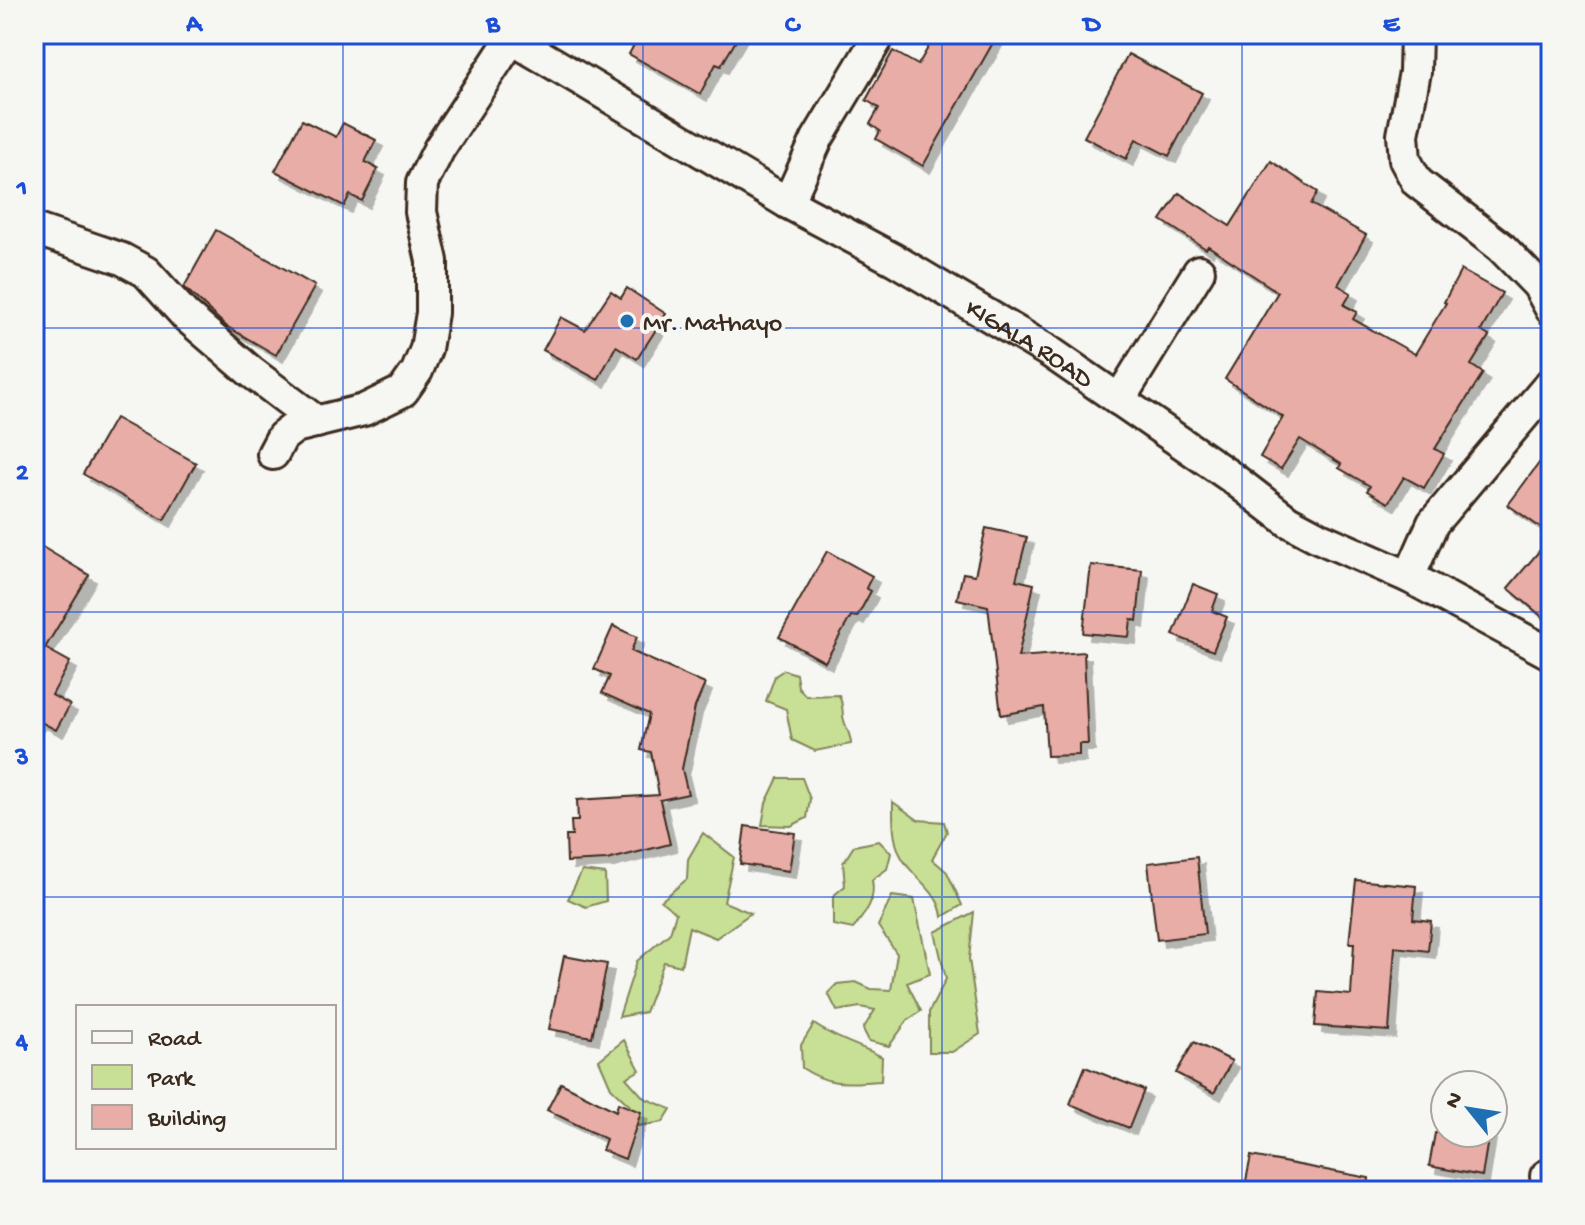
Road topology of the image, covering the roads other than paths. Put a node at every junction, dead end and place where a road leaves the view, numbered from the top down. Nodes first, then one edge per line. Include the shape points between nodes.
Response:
1 (880, 34) edge
2 (1416, 34) edge
3 (508, 36) edge
4 (788, 203) junction
5 (34, 229) edge
6 (1199, 271) dead end
7 (1551, 309) edge
8 (1551, 383) edge
9 (1119, 400) junction
10 (317, 422) junction
11 (273, 454) dead end
12 (1409, 577) junction
13 (1551, 654) edge

1 - 4 street via 817,139
2 - 7 street via 1403,135 1405,160 1417,182 1501,247 1538,285
3 - 4 street, KIGALA ROAD
3 - 10 street via 422,183 432,313 417,371 403,391
4 - 9 street, KIGALA ROAD via 1037,344
5 - 10 street via 146,272 186,316
6 - 9 street
8 - 12 street via 1433,523
9 - 12 street, KIGALA ROAD via 1288,521
10 - 11 street via 295,427
12 - 13 street, KIGALA ROAD

